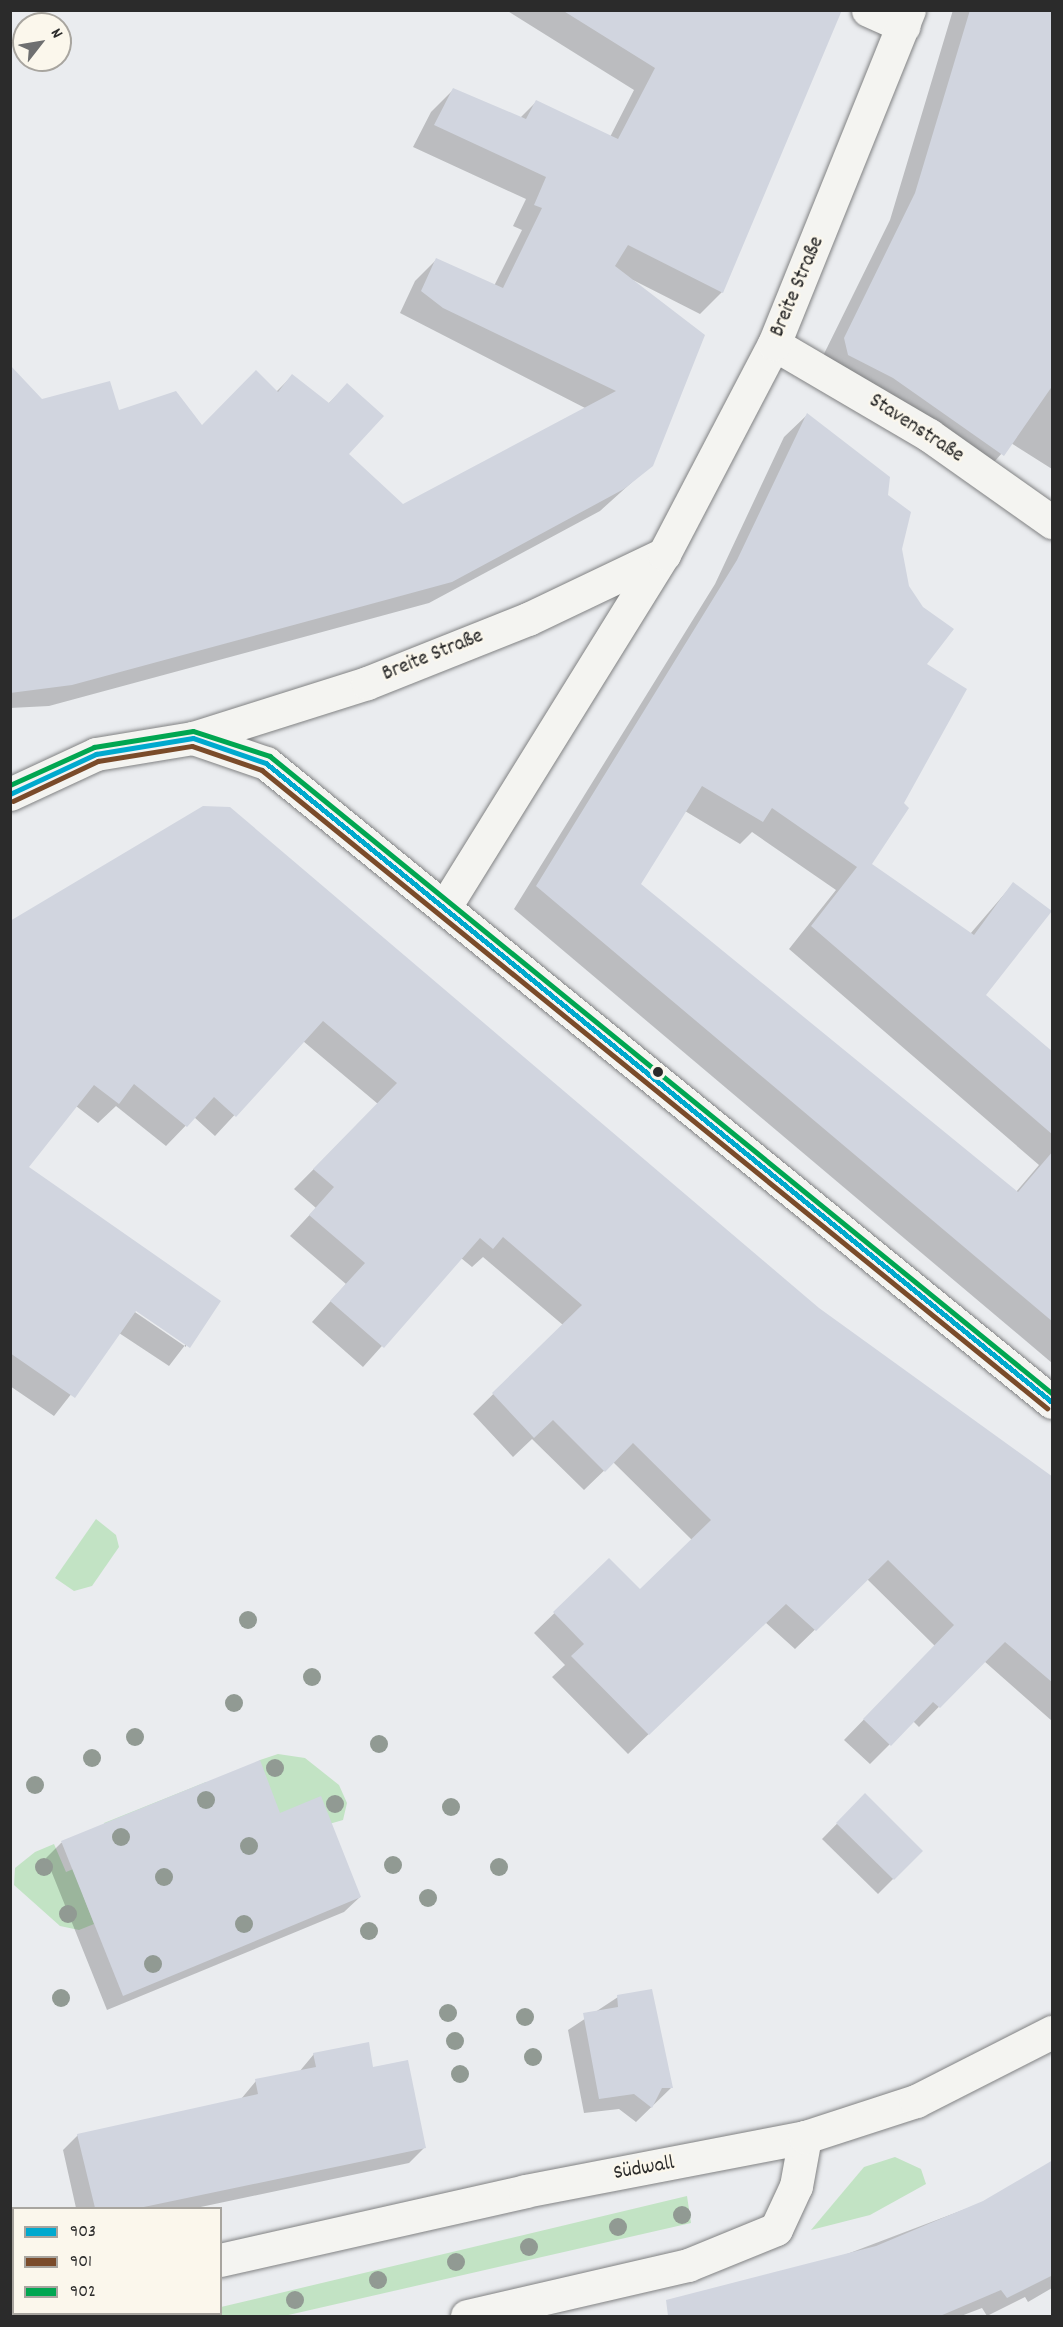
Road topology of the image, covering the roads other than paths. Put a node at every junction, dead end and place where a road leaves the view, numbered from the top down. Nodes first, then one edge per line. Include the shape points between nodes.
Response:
1 (868, 10) edge
2 (907, 18) edge
3 (774, 344) junction
4 (1053, 522) edge
5 (664, 554) junction
6 (193, 738) junction
7 (12, 791) edge
8 (446, 905) junction
9 (1053, 1402) edge
10 (1053, 2032) edge
11 (805, 2137) junction
12 (222, 2260) edge
13 (467, 2316) edge

1 - 2 street
2 - 3 street, Breite Straße
3 - 4 street, Stavenstraße via 929,435
3 - 5 street, Breite Straße
5 - 6 street, Breite Straße via 528,619 378,678
5 - 8 street, Breite Straße
6 - 7 street, Breite Straße via 96,754
6 - 8 street via 266,762
8 - 9 street
10 - 11 street, Südwall via 916,2101
11 - 12 street, Südwall via 514,2193
11 - 13 street via 796,2186 776,2229 688,2265

